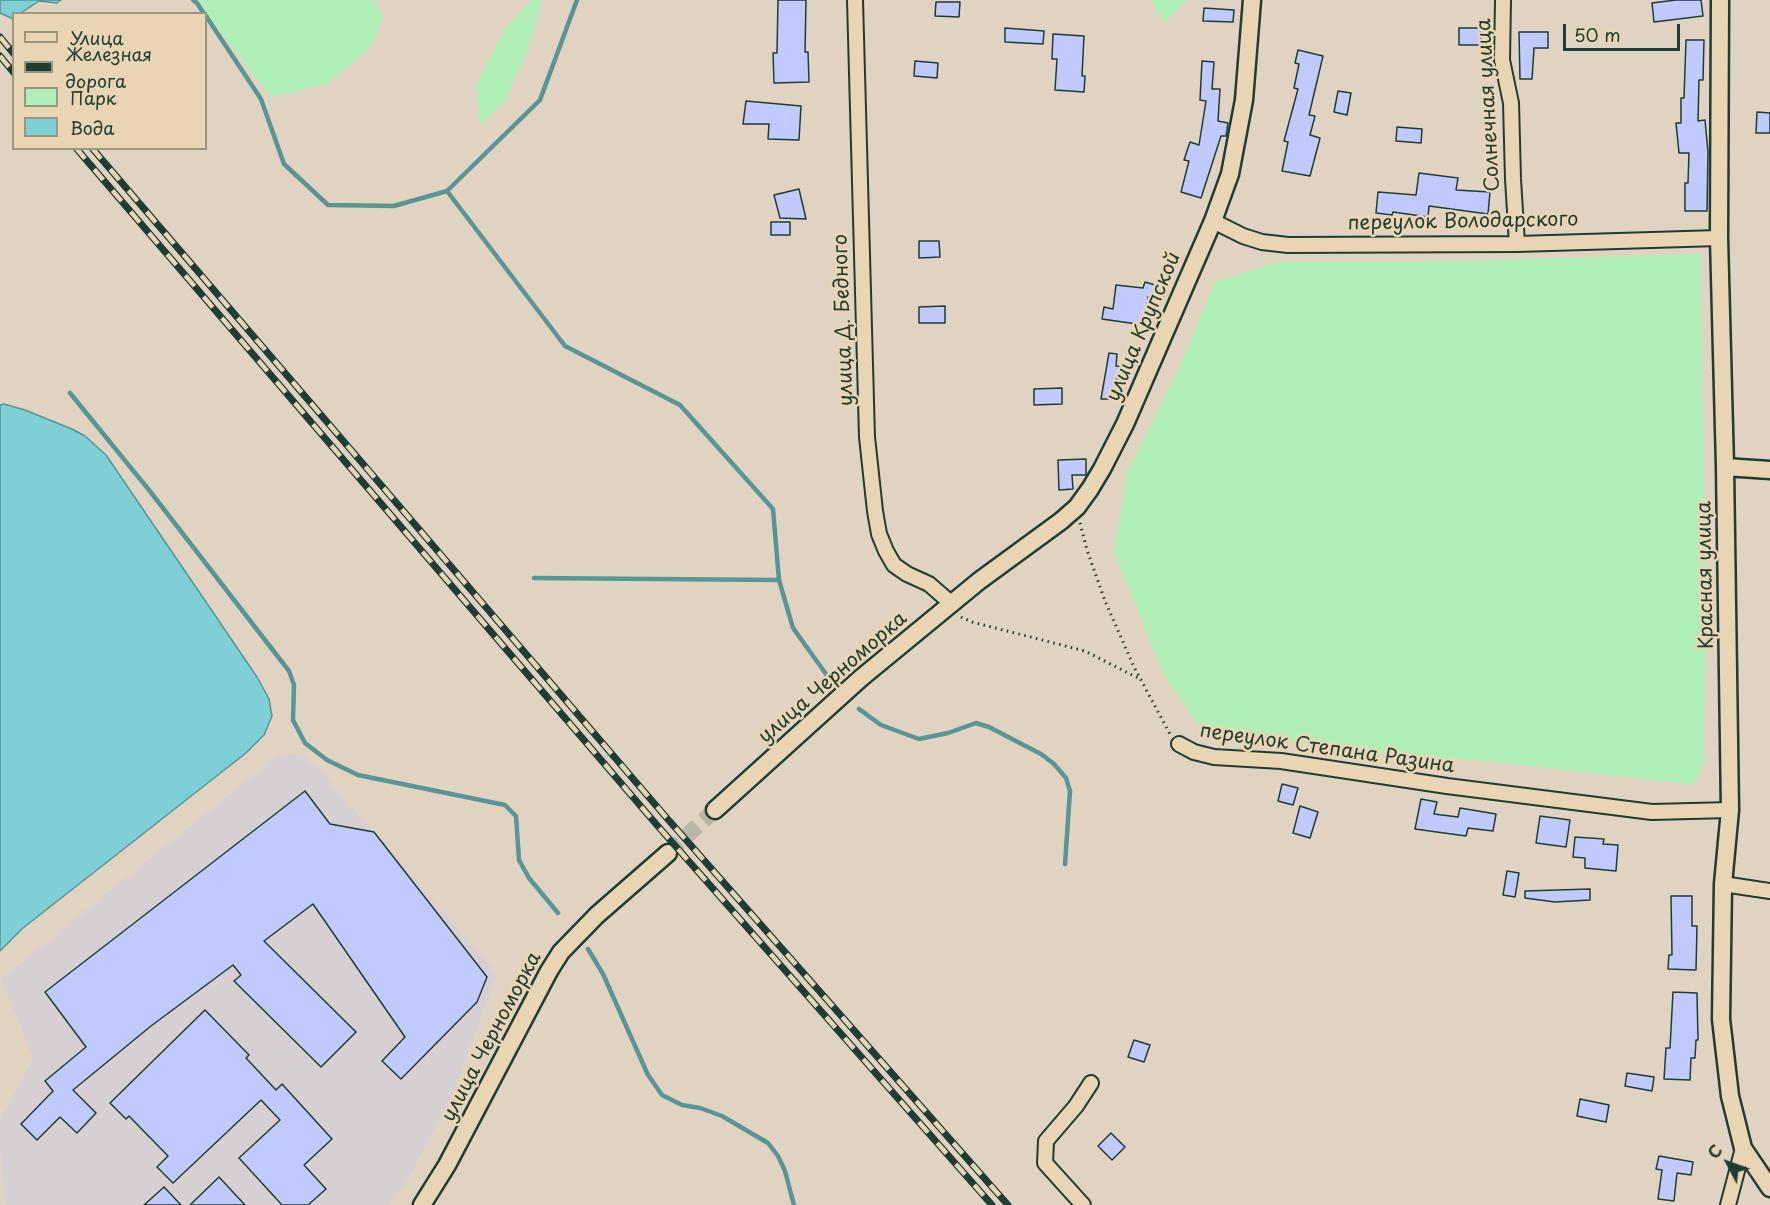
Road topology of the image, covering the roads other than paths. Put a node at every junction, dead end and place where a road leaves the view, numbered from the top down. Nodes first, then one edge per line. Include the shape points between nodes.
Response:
1 (855, 0) edge
2 (1252, 0) edge
3 (1503, 0) edge
4 (1720, 0) edge
5 (1213, 221) junction
6 (1719, 238) junction
7 (1517, 244) junction
8 (1725, 466) junction
9 (1770, 470) edge
10 (949, 606) junction
11 (1179, 744) road end
12 (715, 810) tunnel mouth
13 (1730, 810) junction
14 (668, 852) tunnel mouth
15 (1723, 884) junction
16 (1770, 891) edge
17 (1090, 1083) dead end
18 (1743, 1148) junction
19 (1770, 1188) edge
20 (422, 1205) edge
21 (1083, 1205) edge
22 (1728, 1205) edge

1 - 10 street, улица Д. Бедного via 867,437 875,511 882,543 894,565 929,585
2 - 5 street, улица Крупской via 1239,135
3 - 7 street, Солнечная улица via 1502,60 1510,103
4 - 6 street, Красная улица
5 - 7 street, переулок Володарского via 1243,236 1288,245
5 - 10 street, улица Крупской via 1125,424 1077,507
6 - 7 street, переулок Володарского
6 - 8 street, Красная улица
8 - 9 street
8 - 13 street, Красная улица
10 - 12 street, улица Черноморка via 861,678
11 - 13 street, переулок Степана Разина via 1214,757 1281,761 1652,812
13 - 15 street, Красная улица
14 - 20 street, улица Черноморка via 561,952
15 - 16 street
15 - 18 street, Красная улица via 1721,1019 1730,1096
17 - 21 street via 1046,1142 1045,1163
18 - 19 street, Красная улица
18 - 22 street, Красная улица

